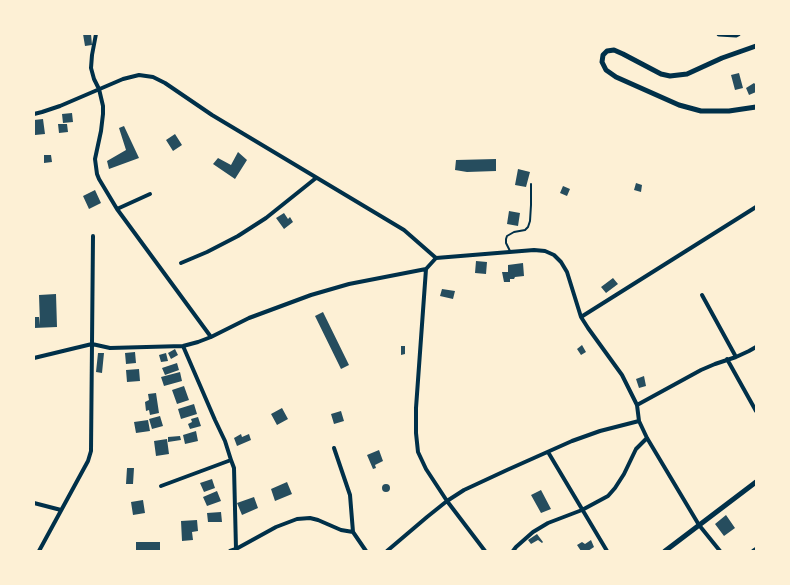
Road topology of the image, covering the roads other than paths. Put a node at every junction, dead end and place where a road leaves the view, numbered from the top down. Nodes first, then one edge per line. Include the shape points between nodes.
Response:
1 (96, 34) edge
2 (719, 34) edge
3 (738, 34) edge
4 (756, 46) edge
5 (99, 89) junction
6 (756, 107) edge
7 (34, 114) edge
8 (316, 178) junction
9 (531, 184) dead end
10 (150, 194) dead end
11 (756, 207) edge
12 (117, 209) junction
13 (93, 236) dead end
14 (510, 252) junction
15 (436, 258) junction
16 (181, 263) dead end
17 (426, 270) junction
18 (702, 295) dead end
19 (581, 317) junction
20 (211, 337) junction
21 (92, 344) junction
22 (183, 346) junction
23 (756, 347) edge
24 (736, 357) junction
25 (34, 358) edge
26 (727, 359) junction
27 (637, 405) junction
28 (756, 411) edge
29 (639, 421) junction
30 (647, 438) junction
31 (334, 448) dead end
32 (548, 452) junction
33 (232, 460) junction
34 (756, 482) edge
35 (161, 486) dead end
36 (447, 501) junction
37 (34, 503) edge
38 (61, 510) junction
39 (582, 510) junction
40 (699, 525) junction
41 (353, 532) junction
42 (236, 549) junction
43 (756, 549) edge
44 (39, 551) edge
45 (230, 551) edge
46 (366, 551) edge
47 (387, 551) edge
48 (485, 551) edge
49 (512, 551) edge
50 (607, 551) edge
51 (665, 551) edge
52 (720, 551) edge
53 (753, 551) edge

1 - 5 street via 91,68
2 - 3 street
4 - 6 street via 687,74 670,76 614,50 607,50 602,62 606,70 616,77 679,105 729,112
5 - 7 street
5 - 8 street via 139,75 153,77
5 - 12 street via 103,106 95,168
8 - 15 street via 404,230
8 - 16 street via 266,218 238,236
9 - 14 lane via 530,221 525,230 507,236 506,243
10 - 12 street
11 - 19 street
12 - 20 street
13 - 21 street
14 - 15 street
14 - 19 street via 545,251 561,262 567,272
15 - 17 street
17 - 20 street via 349,284 311,295 249,318
17 - 36 street via 416,433 418,452
18 - 24 street
19 - 27 street via 622,375
20 - 22 street
21 - 22 street via 110,348
21 - 25 street
21 - 38 street via 91,451
22 - 33 street
23 - 24 street
24 - 26 street
26 - 27 street via 701,370
26 - 28 street
27 - 29 street
29 - 30 street
29 - 32 street via 600,431
30 - 39 street via 636,449 624,474 608,496
30 - 40 street
31 - 41 street via 350,495
32 - 36 street via 464,490
32 - 39 street
33 - 35 street
33 - 42 street
34 - 40 street
36 - 47 street
36 - 48 street
37 - 38 street
38 - 44 street
39 - 49 street via 548,523 533,532
39 - 50 street
40 - 51 street
40 - 52 street
41 - 42 street via 310,518 297,519 276,527
41 - 46 street
42 - 45 street
43 - 53 street

